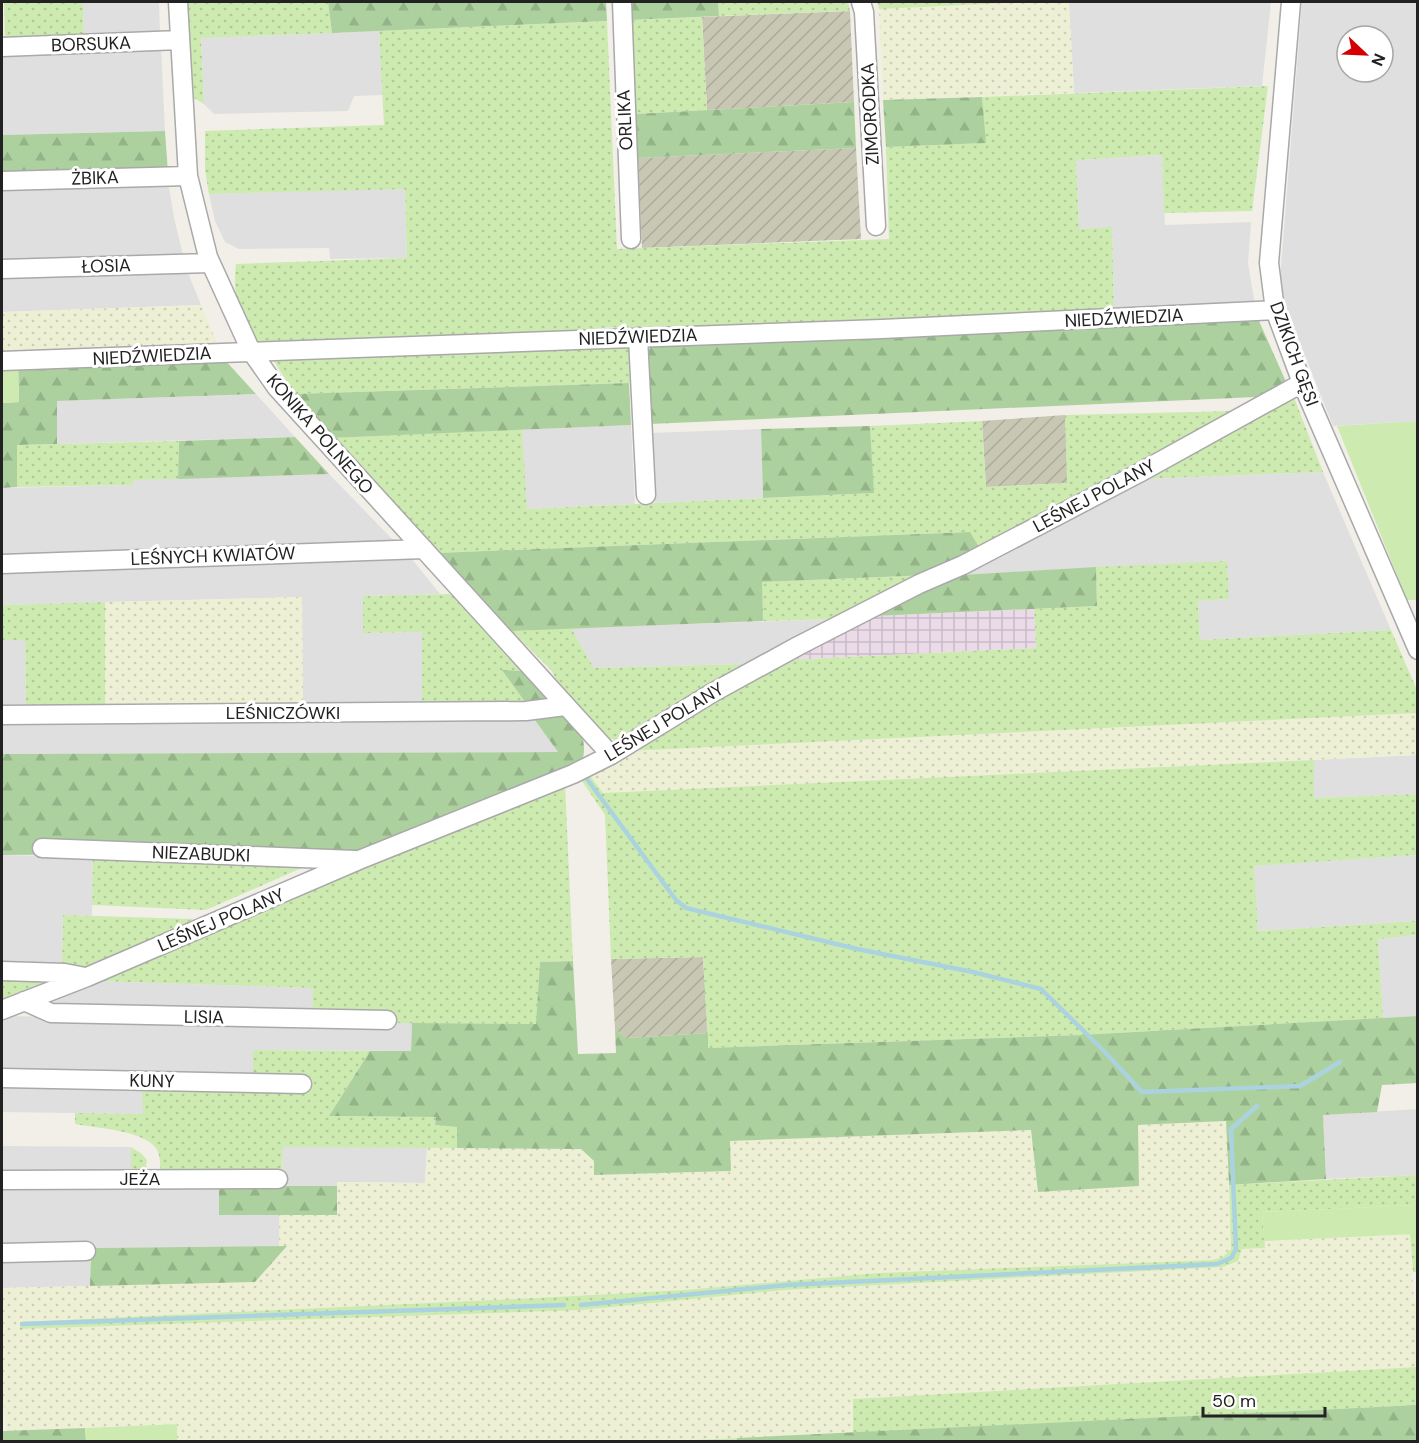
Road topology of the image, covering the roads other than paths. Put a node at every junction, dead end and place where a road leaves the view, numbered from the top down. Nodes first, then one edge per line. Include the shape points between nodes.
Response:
1 (178, 2) edge
2 (622, 2) edge
3 (861, 2) edge
4 (1291, 2) edge
5 (180, 40) junction
6 (2, 47) edge
7 (188, 176) junction
8 (2, 181) edge
9 (876, 226) dead end
10 (631, 239) dead end
11 (210, 263) junction
12 (2, 269) edge
13 (1275, 310) junction
14 (638, 337) junction
15 (251, 351) junction
16 (2, 361) edge
17 (1302, 383) junction
18 (646, 495) dead end
19 (424, 549) junction
20 (2, 564) edge
21 (1418, 650) edge
22 (565, 706) junction
23 (2, 716) edge
24 (611, 755) junction
25 (42, 848) dead end
26 (359, 860) junction
27 (2, 971) edge
28 (87, 977) junction
29 (24, 1000) junction
30 (2, 1010) edge
31 (387, 1020) dead end
32 (2, 1078) edge
33 (302, 1084) dead end
34 (278, 1179) dead end
35 (2, 1180) edge
36 (86, 1251) dead end
37 (2, 1252) edge

1 - 5 street, KONIKA POLNEGO
2 - 10 street, ORLIKA
3 - 9 street, ZIMORODKA
4 - 13 street, DZIKICH GĘSI via 1269,251
5 - 6 street, BORSUKA
5 - 7 street, KONIKA POLNEGO
7 - 8 street, ŻBIKA
7 - 11 street, KONIKA POLNEGO
11 - 12 street, ŁOSIA
11 - 15 street, KONIKA POLNEGO
13 - 14 street, NIEDŹWIEDZIA
13 - 17 street, DZIKICH GĘSI
14 - 15 street, NIEDŹWIEDZIA
14 - 18 street
15 - 16 street, NIEDŹWIEDZIA
15 - 19 street, KONIKA POLNEGO via 277,388
17 - 21 street, DZIKICH GĘSI
17 - 24 street, LEŚNEJ POLANY via 974,560 779,656
19 - 20 street, LEŚNYCH KWIATÓW
19 - 22 street, KONIKA POLNEGO
22 - 23 street, LEŚNICZÓWKI via 526,711
22 - 24 street, KONIKA POLNEGO
24 - 26 street, LEŚNEJ POLANY
25 - 26 street, NIEZABUDKI
26 - 28 street, LEŚNEJ POLANY
27 - 28 street
28 - 29 street, LEŚNEJ POLANY
29 - 30 street, LEŚNEJ POLANY
29 - 31 street, LISIA via 51,1013
32 - 33 street, KUNY
34 - 35 street, JEŻA
36 - 37 street

